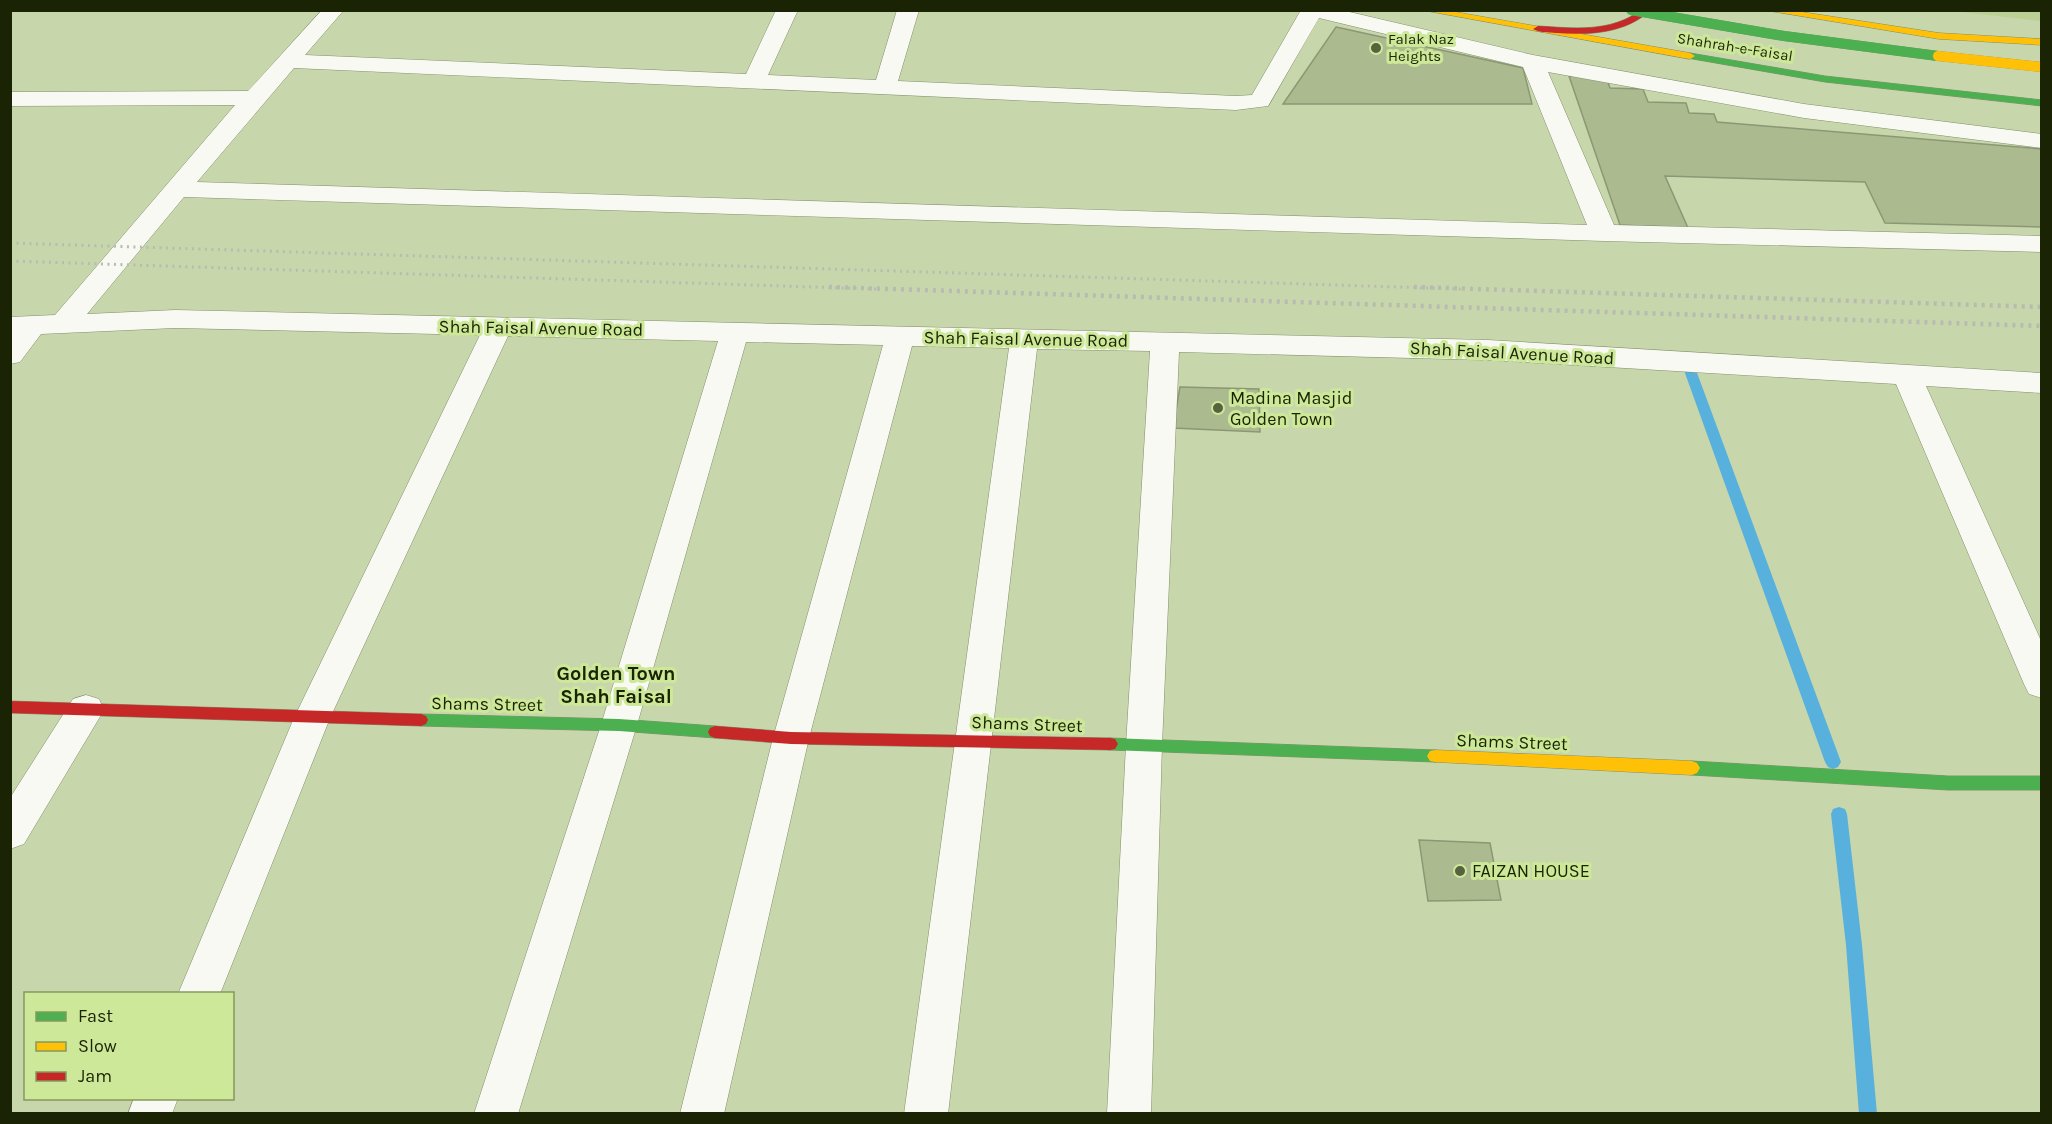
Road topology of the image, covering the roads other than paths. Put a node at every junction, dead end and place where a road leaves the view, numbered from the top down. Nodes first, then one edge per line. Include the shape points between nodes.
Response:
1 (334, 10) edge
2 (787, 10) edge
3 (908, 10) edge
4 (1426, 10) edge
5 (1462, 10) edge
6 (1631, 10) edge
7 (1647, 10) edge
8 (1685, 10) edge
9 (1768, 10) edge
10 (1312, 11) edge
11 (1929, 20) dead end
12 (1527, 29) junction
13 (2042, 36) edge
14 (2042, 42) edge
15 (289, 61) junction
16 (1533, 62) junction
17 (2042, 67) edge
18 (754, 81) junction
19 (885, 87) junction
20 (254, 98) junction
21 (10, 99) edge
22 (2042, 102) edge
23 (2042, 141) edge
24 (177, 189) junction
25 (1604, 233) junction
26 (2042, 244) edge
27 (64, 323) junction
28 (22, 325) edge
29 (498, 327) junction
30 (735, 332) junction
31 (900, 336) junction
32 (1024, 339) junction
33 (1166, 342) junction
34 (10, 355) edge
35 (1907, 375) junction
36 (2042, 383) edge
37 (2042, 684) edge
38 (10, 707) edge
39 (86, 710) junction
40 (312, 718) junction
41 (619, 725) junction
42 (791, 738) junction
43 (972, 740) junction
44 (1144, 745) junction
45 (2042, 783) edge
46 (10, 832) edge
47 (199, 992) edge
48 (496, 1113) edge
49 (702, 1113) edge
50 (926, 1113) edge
51 (1129, 1113) edge

1 - 15 street
2 - 18 street
3 - 19 street
4 - 12 main road, Shahrah-e-Faisal
5 - 12 main road
6 - 17 main road, Shahrah-e-Faisal, bridge via 1893,53
7 - 12 main road via 1630,25 1608,30
8 - 22 main road via 1681,27 1688,39 1717,50 1978,86
9 - 14 main road via 1897,29
10 - 16 street
10 - 19 street via 1260,100 1236,103
11 - 13 main road
12 - 22 main road, Shahrah-e-Faisal via 1825,79
15 - 18 street
15 - 20 street
16 - 23 street via 1804,111
16 - 25 street
18 - 19 street
20 - 21 street
20 - 24 street
24 - 25 street
24 - 27 street
25 - 26 street
27 - 28 street, Shah Faisal Avenue Road
27 - 29 street, Shah Faisal Avenue Road via 175,320
28 - 34 street
29 - 30 street, Shah Faisal Avenue Road
29 - 40 street
30 - 31 street, Shah Faisal Avenue Road
30 - 41 street
31 - 32 street, Shah Faisal Avenue Road
31 - 42 street
32 - 33 street, Shah Faisal Avenue Road
32 - 43 street
33 - 35 street, Shah Faisal Avenue Road via 1488,350
33 - 44 street
35 - 36 street, Shah Faisal Avenue Road
35 - 37 street
38 - 39 main road, Shams Street
39 - 40 main road, Shams Street
39 - 46 street
40 - 41 main road, Shams Street
40 - 47 street
41 - 42 main road, Shams Street
41 - 48 street
42 - 43 main road, Shams Street
42 - 49 street
43 - 44 main road, Shams Street
43 - 50 street
44 - 45 main road, Shams Street via 1603,763 1948,783
44 - 51 street

